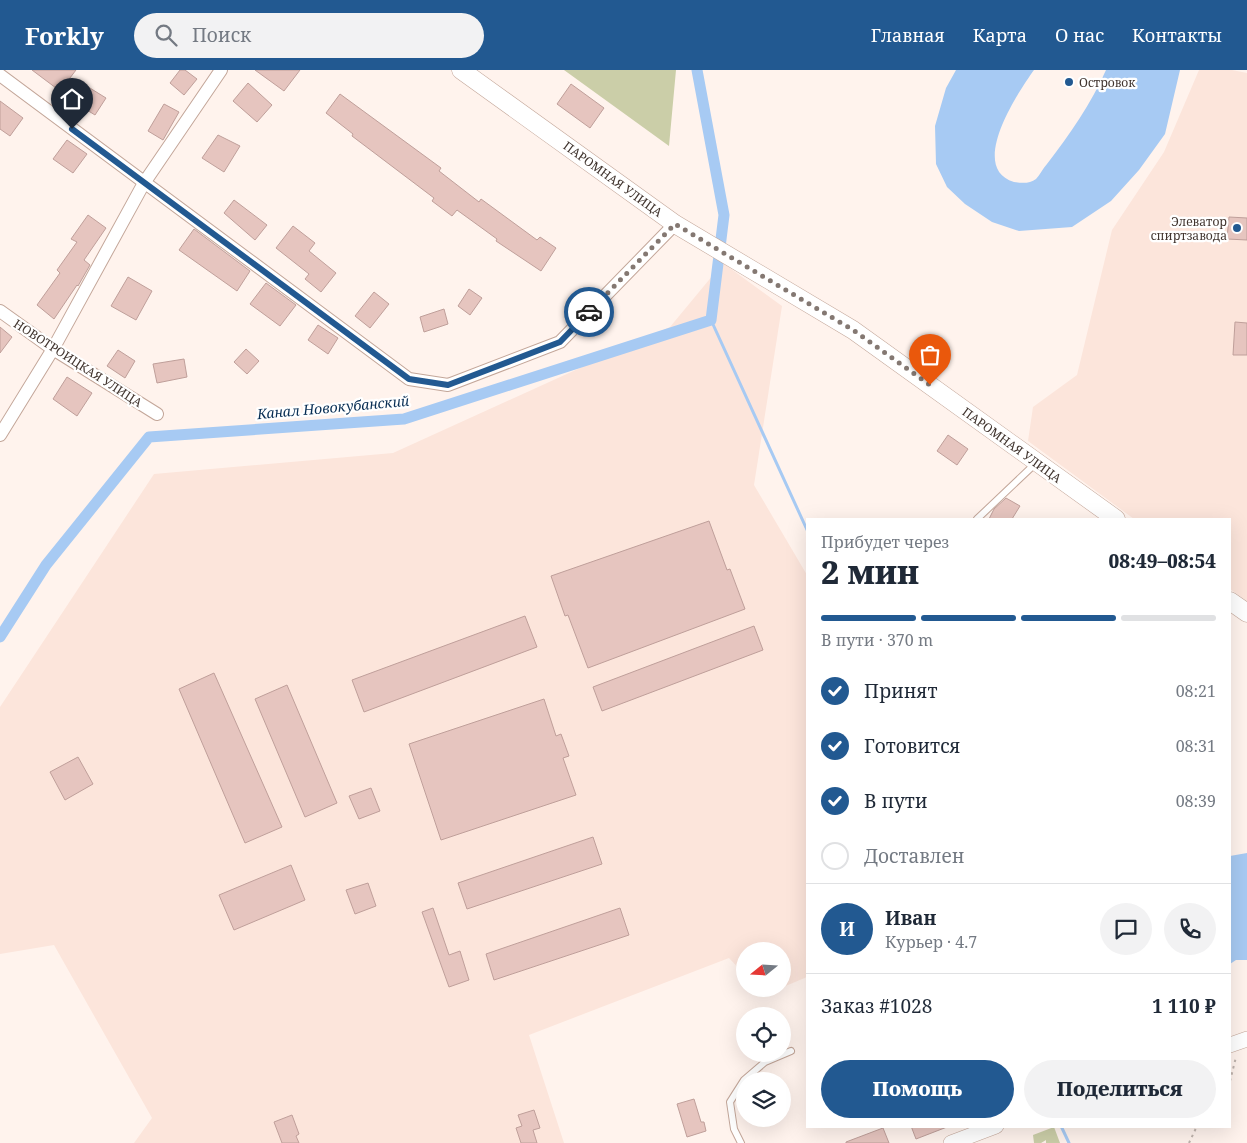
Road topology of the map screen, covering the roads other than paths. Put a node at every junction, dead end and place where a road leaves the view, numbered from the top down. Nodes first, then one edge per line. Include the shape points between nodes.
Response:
1 (221, 70) edge
2 (461, 70) edge
3 (0, 75) edge
4 (144, 183) junction
5 (681, 228) junction
6 (0, 311) edge
7 (53, 349) junction
8 (157, 414) dead end
9 (0, 435) edge
10 (1037, 462) junction
11 (978, 518) edge
12 (1115, 518) edge
13 (1231, 602) edge
14 (1247, 613) edge
15 (765, 1062) edge
16 (991, 1128) edge
17 (741, 1143) edge
18 (951, 1143) edge

1 - 4 street
2 - 5 main road, ПАРОМНАЯ УЛИЦА
3 - 4 street
4 - 5 street via 409,379 448,385 560,342
4 - 7 street
5 - 10 main road, ПАРОМНАЯ УЛИЦА via 853,330
6 - 7 street, НОВОТРОИЦКАЯ УЛИЦА
7 - 8 street, НОВОТРОИЦКАЯ УЛИЦА
7 - 9 street
10 - 11 lane
10 - 12 main road, ПАРОМНАЯ УЛИЦА
13 - 14 main road
15 - 17 lane via 744,1080 730,1102 734,1129
16 - 18 street

